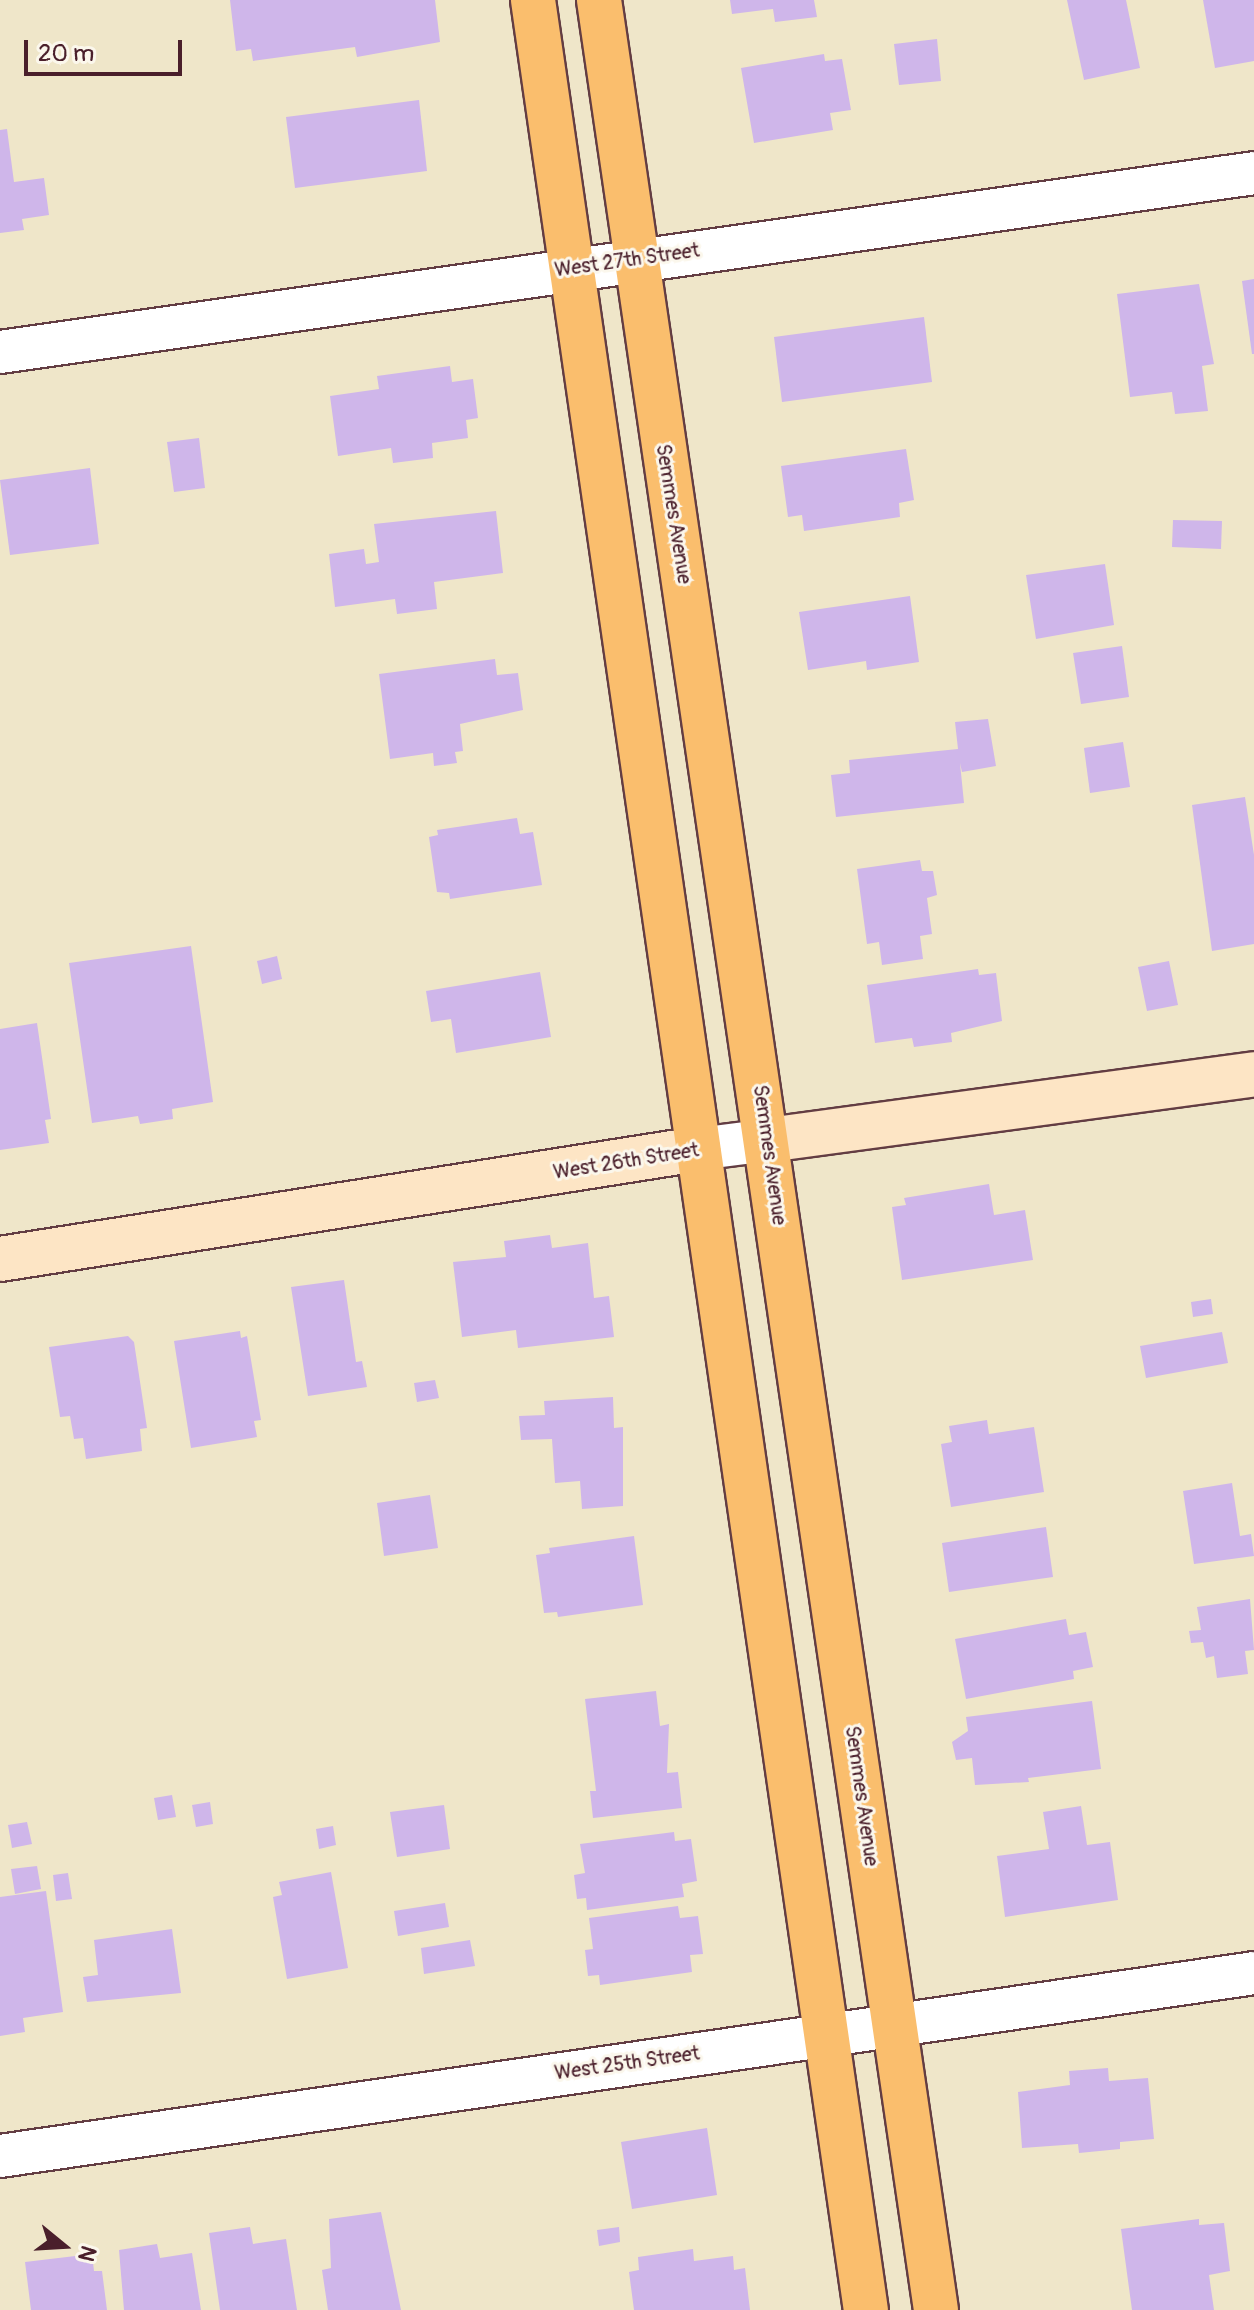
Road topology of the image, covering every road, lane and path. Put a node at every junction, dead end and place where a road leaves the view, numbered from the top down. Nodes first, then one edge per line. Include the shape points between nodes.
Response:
1 (533, 0) edge
2 (599, 0) edge
3 (1254, 173) edge
4 (636, 258) junction
5 (571, 267) junction
6 (0, 352) edge
7 (1254, 1074) edge
8 (768, 1140) junction
9 (698, 1149) junction
10 (0, 1259) edge
11 (1254, 1973) edge
12 (895, 2025) junction
13 (826, 2034) junction
14 (0, 2156) edge
15 (866, 2310) edge
16 (936, 2310) edge

1 - 5 main road
2 - 4 main road, Semmes Avenue
3 - 4 street, West 27th Street
4 - 5 street, West 27th Street
4 - 8 main road, Semmes Avenue
5 - 6 street, West 27th Street
5 - 9 main road
7 - 8 street, West 26th Street
8 - 9 street, West 26th Street
8 - 12 main road, Semmes Avenue
9 - 10 street, West 26th Street
9 - 13 main road
11 - 12 street, West 25th Street
12 - 13 street, West 25th Street
12 - 16 main road, Semmes Avenue
13 - 14 street, West 25th Street
13 - 15 main road

